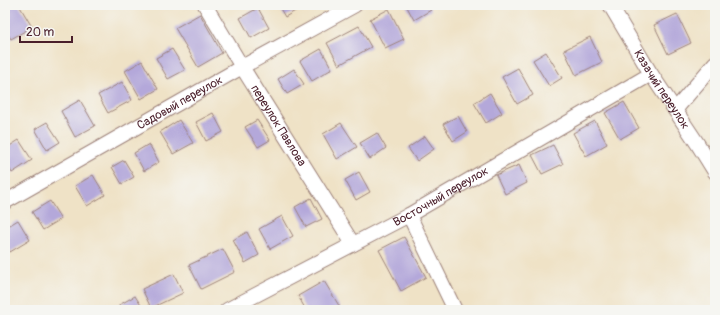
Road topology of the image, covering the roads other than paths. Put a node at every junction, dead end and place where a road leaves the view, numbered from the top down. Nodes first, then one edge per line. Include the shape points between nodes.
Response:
1 (205, 5) edge
2 (355, 5) edge
3 (610, 5) edge
4 (715, 63) edge
5 (242, 67) junction
6 (650, 74) junction
7 (675, 110) junction
8 (715, 172) edge
9 (5, 202) edge
10 (409, 215) junction
11 (353, 244) junction
12 (227, 310) edge
13 (455, 310) edge

1 - 5 street, переулок Павлова
2 - 5 street, Садовый переулок
3 - 6 street, Казачий переулок
4 - 7 street
5 - 9 street, Садовый переулок
5 - 11 street, переулок Павлова
6 - 7 street, Казачий переулок
6 - 10 street, Восточный переулок
7 - 8 street, Казачий переулок
10 - 11 street, Восточный переулок
10 - 13 street
11 - 12 street, Восточный переулок

